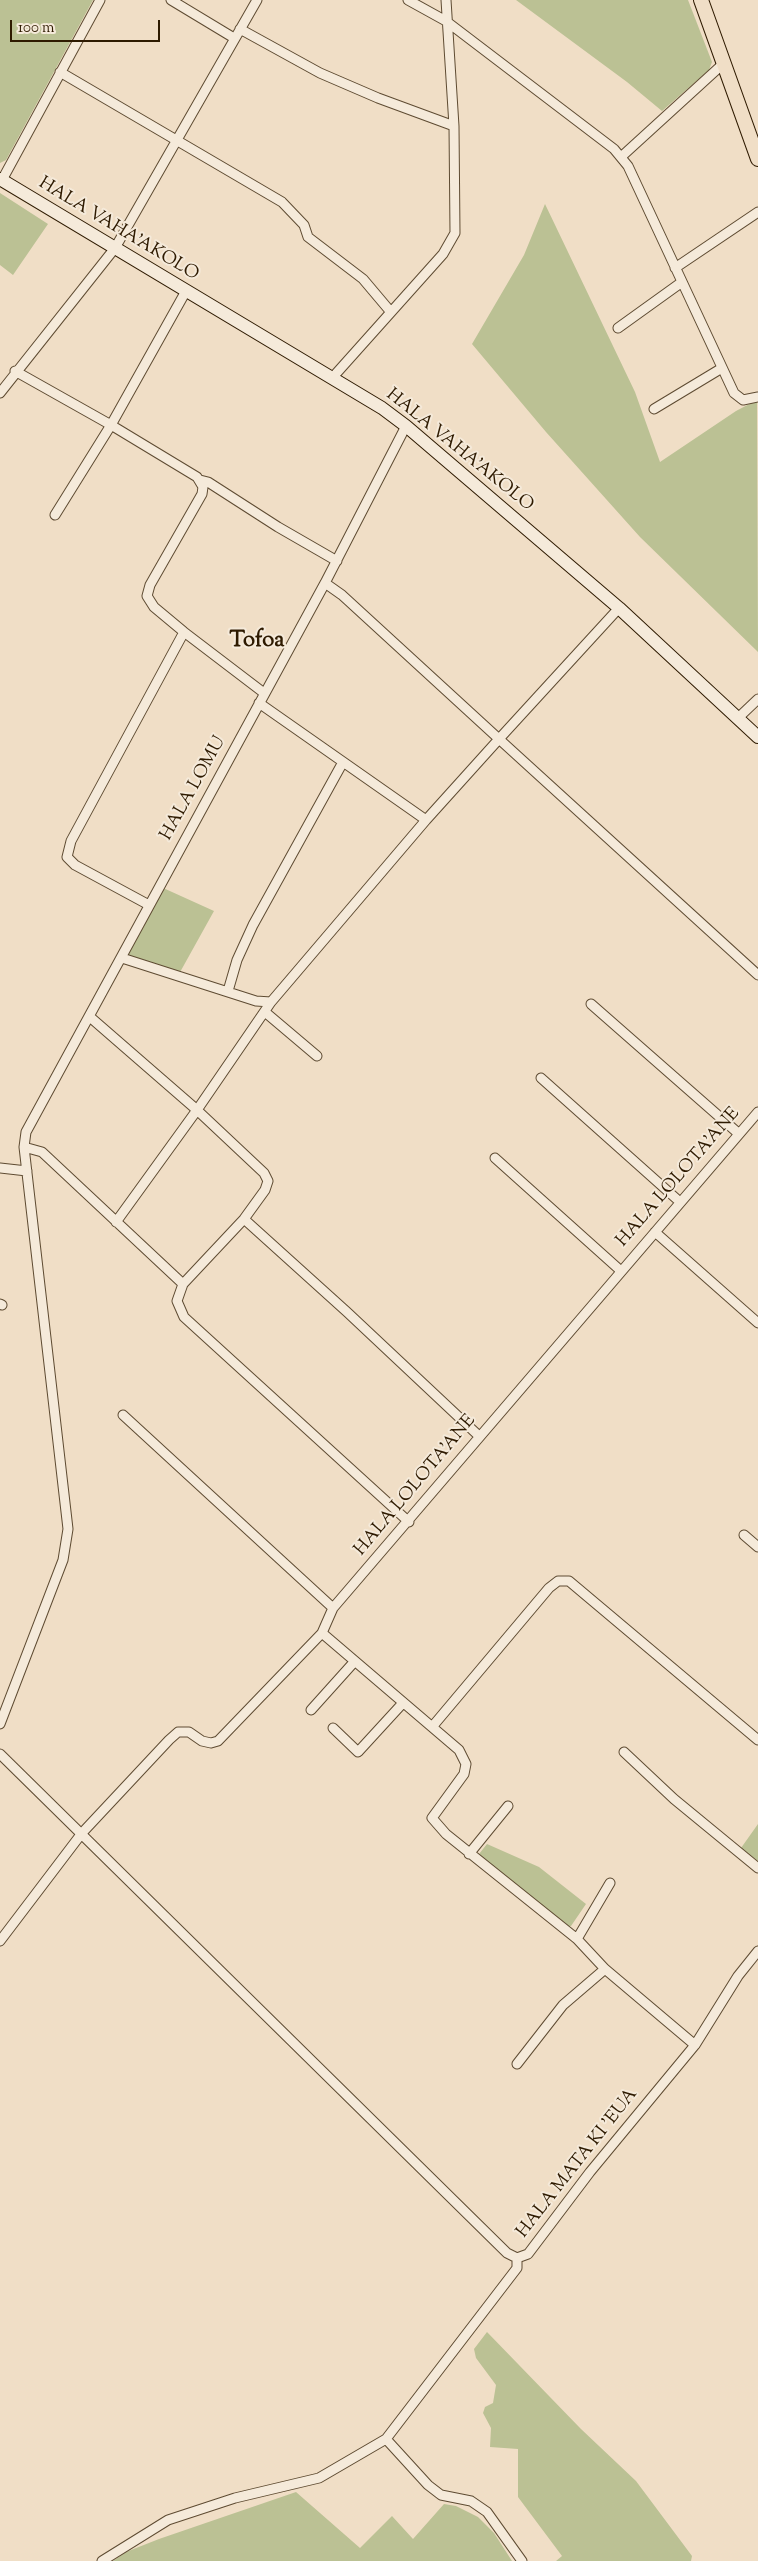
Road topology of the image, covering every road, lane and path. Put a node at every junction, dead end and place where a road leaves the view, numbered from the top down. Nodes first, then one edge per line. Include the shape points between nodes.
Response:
1 (100, 0) edge
2 (171, 0) edge
3 (257, 0) edge
4 (408, 0) edge
5 (446, 0) edge
6 (701, 0) edge
7 (446, 21) junction
8 (240, 29) junction
9 (234, 38) junction
10 (724, 63) junction
11 (60, 72) junction
12 (454, 126) junction
13 (175, 141) junction
14 (621, 157) junction
15 (758, 160) edge
16 (1, 180) edge
17 (758, 212) edge
18 (115, 248) junction
19 (675, 268) junction
20 (682, 282) junction
21 (186, 291) junction
22 (390, 311) junction
23 (618, 328) dead end
24 (722, 368) junction
25 (15, 371) junction
26 (333, 377) junction
27 (0, 393) edge
28 (758, 397) edge
29 (654, 410) dead end
30 (112, 425) junction
31 (406, 426) junction
32 (200, 480) junction
33 (55, 515) dead end
34 (337, 561) junction
35 (325, 583) junction
36 (619, 608) junction
37 (184, 632) junction
38 (264, 693) junction
39 (758, 699) edge
40 (259, 703) junction
41 (738, 718) junction
42 (758, 737) edge
43 (500, 739) junction
44 (343, 762) junction
45 (426, 820) junction
46 (149, 905) junction
47 (122, 958) junction
48 (756, 969) edge
49 (228, 991) junction
50 (271, 1002) junction
51 (591, 1004) dead end
52 (265, 1012) junction
53 (90, 1018) junction
54 (317, 1056) dead end
55 (541, 1078) dead end
56 (197, 1110) junction
57 (758, 1112) edge
58 (738, 1133) junction
59 (24, 1147) junction
60 (495, 1158) dead end
61 (0, 1168) edge
62 (26, 1171) junction
63 (680, 1202) junction
64 (244, 1219) junction
65 (116, 1222) junction
66 (655, 1232) junction
67 (620, 1271) junction
68 (183, 1284) junction
69 (758, 1323) edge
70 (123, 1415) dead end
71 (479, 1436) junction
72 (409, 1522) junction
73 (744, 1535) dead end
74 (758, 1547) edge
75 (333, 1608) junction
76 (322, 1633) junction
77 (355, 1661) junction
78 (402, 1704) junction
79 (311, 1710) dead end
80 (0, 1724) edge
81 (432, 1727) junction
82 (333, 1728) dead end
83 (758, 1740) edge
84 (624, 1752) dead end
85 (0, 1754) edge
86 (508, 1806) dead end
87 (82, 1834) junction
88 (469, 1854) junction
89 (758, 1868) edge
90 (610, 1883) dead end
91 (576, 1939) junction
92 (0, 1941) edge
93 (758, 1950) edge
94 (605, 1969) junction
95 (695, 2045) junction
96 (517, 2064) dead end
97 (517, 2258) junction
98 (386, 2439) junction
99 (102, 2561) edge
100 (522, 2561) edge

1 - 11 street
2 - 9 street
3 - 8 street
4 - 7 street
5 - 7 street
6 - 10 main road
7 - 12 street
7 - 14 street
8 - 9 street
8 - 12 street via 320,73
9 - 13 street
10 - 14 street
10 - 15 main road
11 - 13 street
11 - 16 street
12 - 22 street via 455,233 443,254
13 - 18 street
13 - 22 street via 282,202 304,225 308,237 363,279
14 - 19 street
16 - 18 main road, HALA VAHA'AKOLO
17 - 19 street
18 - 21 main road, HALA VAHA'AKOLO
18 - 25 street
19 - 20 street
20 - 23 street
20 - 24 street
21 - 26 main road, HALA VAHA'AKOLO
21 - 30 street
22 - 26 street
24 - 28 street via 737,397 743,400
24 - 29 street
25 - 27 street
25 - 30 street
26 - 31 main road, HALA VAHA'AKOLO
30 - 32 street
30 - 33 street
31 - 34 street, HALA LOMU
31 - 36 main road, HALA VAHA'AKOLO
32 - 34 street
32 - 37 street via 202,494 147,596
34 - 35 street, HALA LOMU
35 - 38 street, HALA LOMU
35 - 43 street
36 - 41 main road, HALA VAHA'AKOLO
36 - 43 street
37 - 38 street
37 - 46 street via 70,841 67,857 75,865
38 - 40 street, HALA LOMU
39 - 41 street
40 - 44 street
40 - 46 street, HALA LOMU
41 - 42 main road, HALA VAHA'AKOLO
43 - 45 street
43 - 48 street
44 - 45 street
44 - 49 street via 253,925 237,960
45 - 50 street
46 - 47 street, HALA LOMU
47 - 49 street
47 - 53 street, HALA LOMU
49 - 50 street via 256,1001
50 - 52 street
51 - 58 street
52 - 54 street
52 - 56 street
53 - 56 street
53 - 59 street, HALA LOMU via 26,1132
55 - 63 street
56 - 64 street via 264,1173 268,1181
56 - 65 street
57 - 58 street, HALA LOLOTA'ANE
58 - 63 street, HALA LOLOTA'ANE
59 - 62 street, HALA LOMU
59 - 65 street via 42,1152
60 - 67 street
61 - 62 street
62 - 80 street, HALA LOMU via 68,1529 63,1560
63 - 66 street, HALA LOLOTA'ANE
64 - 68 street
64 - 71 street
65 - 68 street
66 - 67 street, HALA LOLOTA'ANE
66 - 69 street
67 - 71 street, HALA LOLOTA'ANE
68 - 72 street via 177,1300 184,1317
70 - 75 street
71 - 72 street, HALA LOLOTA'ANE
72 - 75 street, HALA LOLOTA'ANE
73 - 74 street
75 - 76 street, HALA LOLOTA'ANE
76 - 77 street
76 - 87 street, HALA LOLOTA'ANE via 218,1741 211,1744 189,1732 178,1732
77 - 78 street
77 - 79 street
78 - 81 street
78 - 82 street via 358,1752
81 - 83 street via 549,1588 558,1581 569,1581
81 - 88 street via 459,1750 466,1764 464,1774 432,1818
84 - 89 street via 674,1799
85 - 87 street
86 - 88 street
87 - 92 street
87 - 97 street via 507,2253
88 - 91 street
90 - 91 street
91 - 94 street
93 - 95 street, HALA MATA KI 'EUA
94 - 95 street
94 - 96 street via 563,2005
95 - 97 street, HALA MATA KI 'EUA via 590,2172 528,2254
97 - 98 street, HALA MATA KI 'EUA via 517,2268
98 - 99 street via 319,2478 235,2498 168,2520
98 - 100 street via 428,2486 442,2495 471,2501 487,2512

